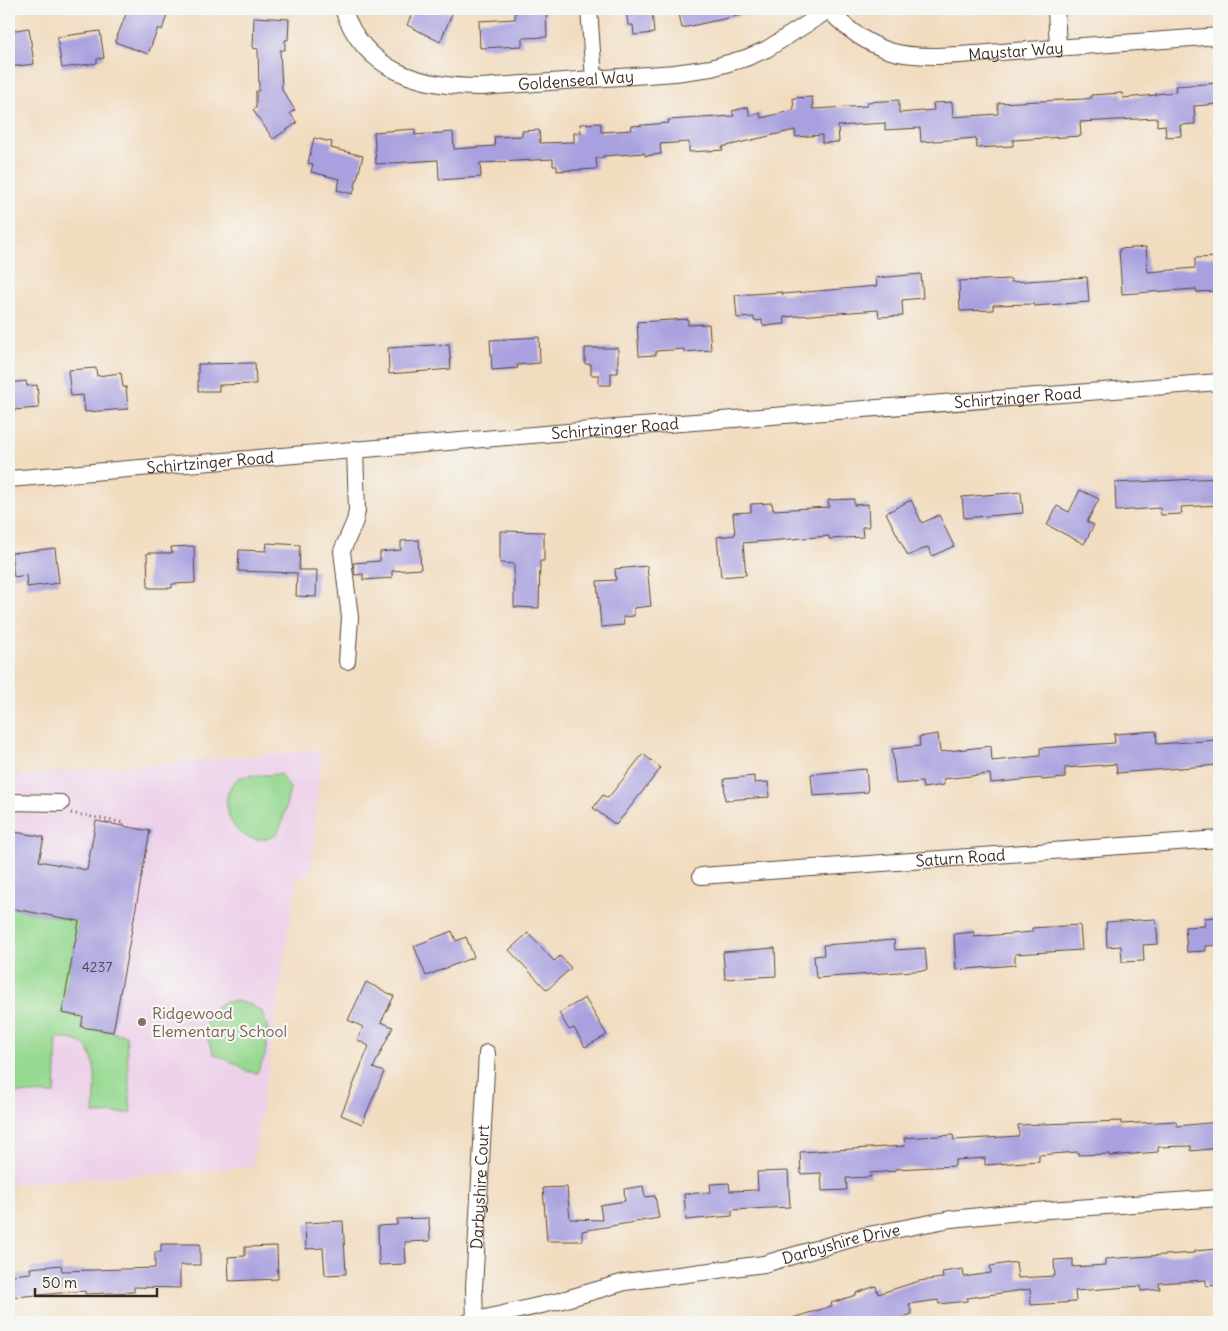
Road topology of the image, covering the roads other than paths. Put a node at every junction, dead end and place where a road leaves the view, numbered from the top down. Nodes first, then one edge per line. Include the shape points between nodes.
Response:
1 (343, 9) edge
2 (589, 9) edge
3 (828, 9) edge
4 (1056, 9) edge
5 (1219, 36) edge
6 (1058, 48) junction
7 (594, 79) junction
8 (1219, 382) edge
9 (355, 450) junction
10 (9, 479) edge
11 (347, 661) dead end
12 (9, 802) edge
13 (61, 803) road end
14 (1219, 839) edge
15 (701, 876) dead end
16 (487, 1053) dead end
17 (1219, 1198) edge
18 (468, 1322) edge
19 (475, 1322) edge

1 - 7 street, Goldenseal Way via 357,37 375,57 401,74 458,87
2 - 7 street
3 - 6 street, Maystar Way via 867,42 911,55
3 - 7 street, Goldenseal Way via 767,49 746,58 711,68
4 - 6 street
5 - 6 street, Maystar Way
8 - 9 street, Schirtzinger Road
9 - 10 street, Schirtzinger Road
9 - 11 street via 357,511 342,550 350,618
12 - 13 street
14 - 15 street, Saturn Road
16 - 19 street, Darbyshire Court via 474,1288
17 - 19 street, Darbyshire Drive via 951,1219 858,1237 764,1264 625,1282
18 - 19 street, Darbyshire Drive

